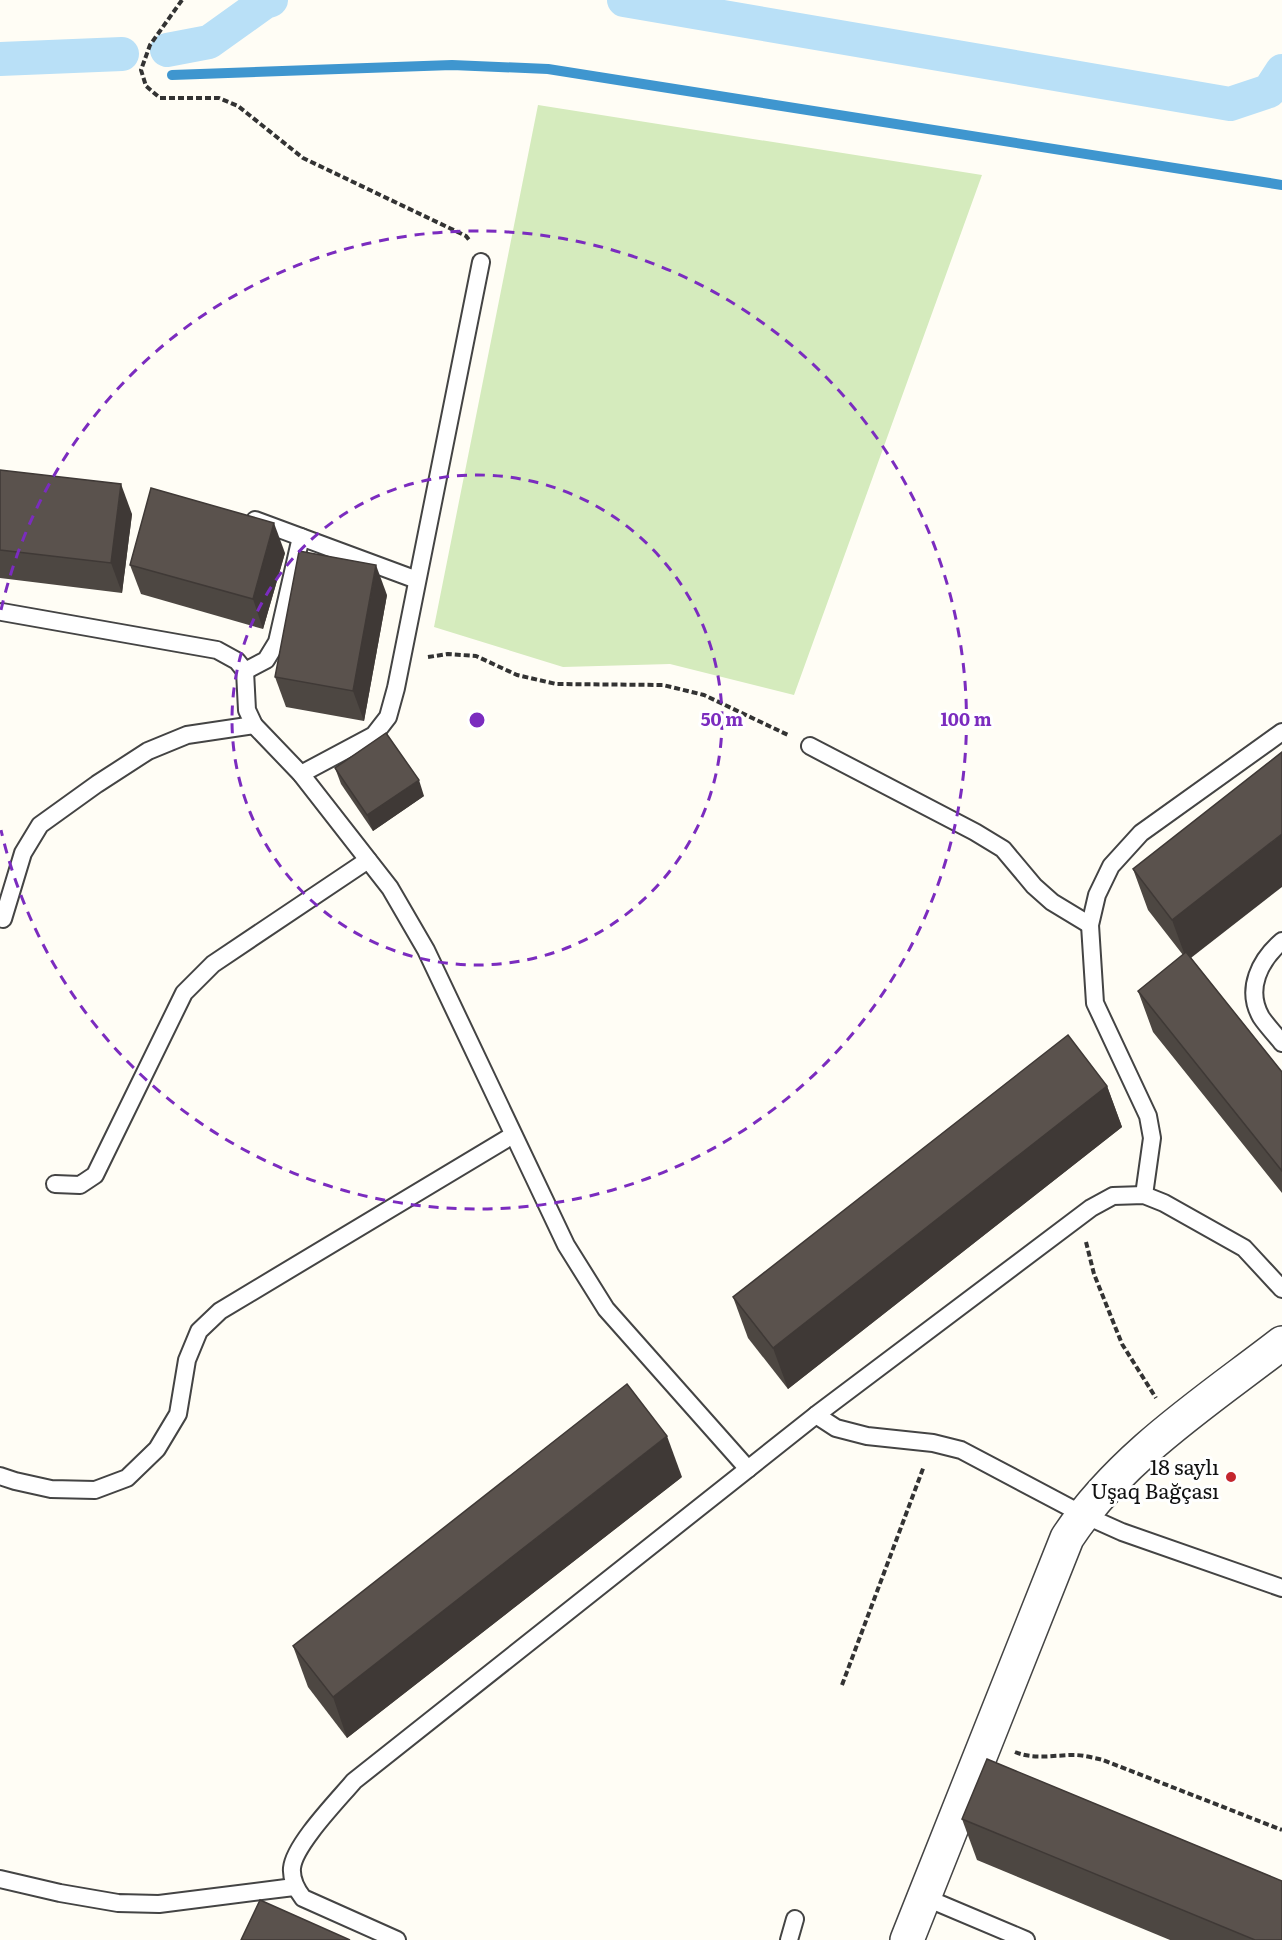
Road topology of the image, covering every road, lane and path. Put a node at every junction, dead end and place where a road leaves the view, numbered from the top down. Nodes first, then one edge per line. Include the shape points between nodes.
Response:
1 (182, 0) edge
2 (481, 262) joint
3 (244, 516) edge
4 (301, 537) junction
5 (417, 580) junction
6 (2, 612) dead end
7 (401, 662) junction
8 (244, 671) junction
9 (254, 725) junction
10 (1282, 732) edge
11 (810, 746) joint
12 (301, 774) junction
13 (368, 860) junction
14 (3, 919) dead end
15 (1090, 925) junction
16 (1282, 941) edge
17 (1282, 1043) edge
18 (513, 1135) junction
19 (55, 1184) dead end
20 (1144, 1195) junction
21 (1080, 1216) junction
22 (1282, 1289) edge
23 (1282, 1343) edge
24 (816, 1415) junction
25 (1174, 1427) junction
26 (933, 1443) junction
27 (748, 1469) junction
28 (0, 1476) edge
29 (1083, 1514) junction
30 (1282, 1588) edge
31 (842, 1685) dead end
32 (987, 1739) junction
33 (1282, 1830) edge
34 (0, 1879) edge
35 (294, 1887) junction
36 (924, 1897) junction
37 (795, 1919) dead end
38 (398, 1940) edge
39 (789, 1940) edge
40 (907, 1940) edge
41 (1026, 1940) edge

1 - 2 path via 150,45 141,70 146,86 160,98 219,98 238,106 303,158 466,236 478,250
2 - 5 lane
3 - 4 lane
4 - 5 lane
4 - 8 lane via 277,642 266,660
5 - 7 lane
6 - 8 lane via 218,650 237,661
7 - 11 path via 448,654 476,656 517,675 556,684 663,685 704,695
7 - 12 lane via 388,717 374,735
8 - 9 lane via 247,710
9 - 12 lane
9 - 14 lane via 187,735 148,751 40,825 23,853
10 - 15 lane via 1141,833 1111,866
11 - 15 lane via 1003,849 1052,902
12 - 13 lane
13 - 18 lane via 390,888 426,950
13 - 19 lane via 213,964 184,993 94,1175 80,1185
15 - 20 lane via 1095,1003 1148,1116 1152,1138
16 - 17 lane via 1264,960 1255,978 1254,998 1261,1016
18 - 27 lane via 566,1245 606,1309
18 - 28 lane via 220,1311 199,1331 187,1360 178,1414 157,1449 127,1478 95,1490 73,1490 51,1489
20 - 21 lane via 1113,1196
20 - 22 lane via 1244,1248
21 - 24 lane
21 - 25 path via 1094,1274 1122,1344
23 - 25 street
24 - 26 lane via 836,1428 867,1436
24 - 27 lane
25 - 29 street via 1138,1455
26 - 29 lane via 961,1450
26 - 31 path
27 - 35 lane via 354,1781 298,1852 292,1868
29 - 30 lane via 1122,1532
29 - 32 street via 1067,1538
32 - 33 path via 1021,1755 1076,1754 1103,1760
32 - 36 street
34 - 35 lane via 118,1903 159,1904
35 - 38 lane via 303,1898
36 - 40 street
36 - 41 lane
37 - 39 lane

